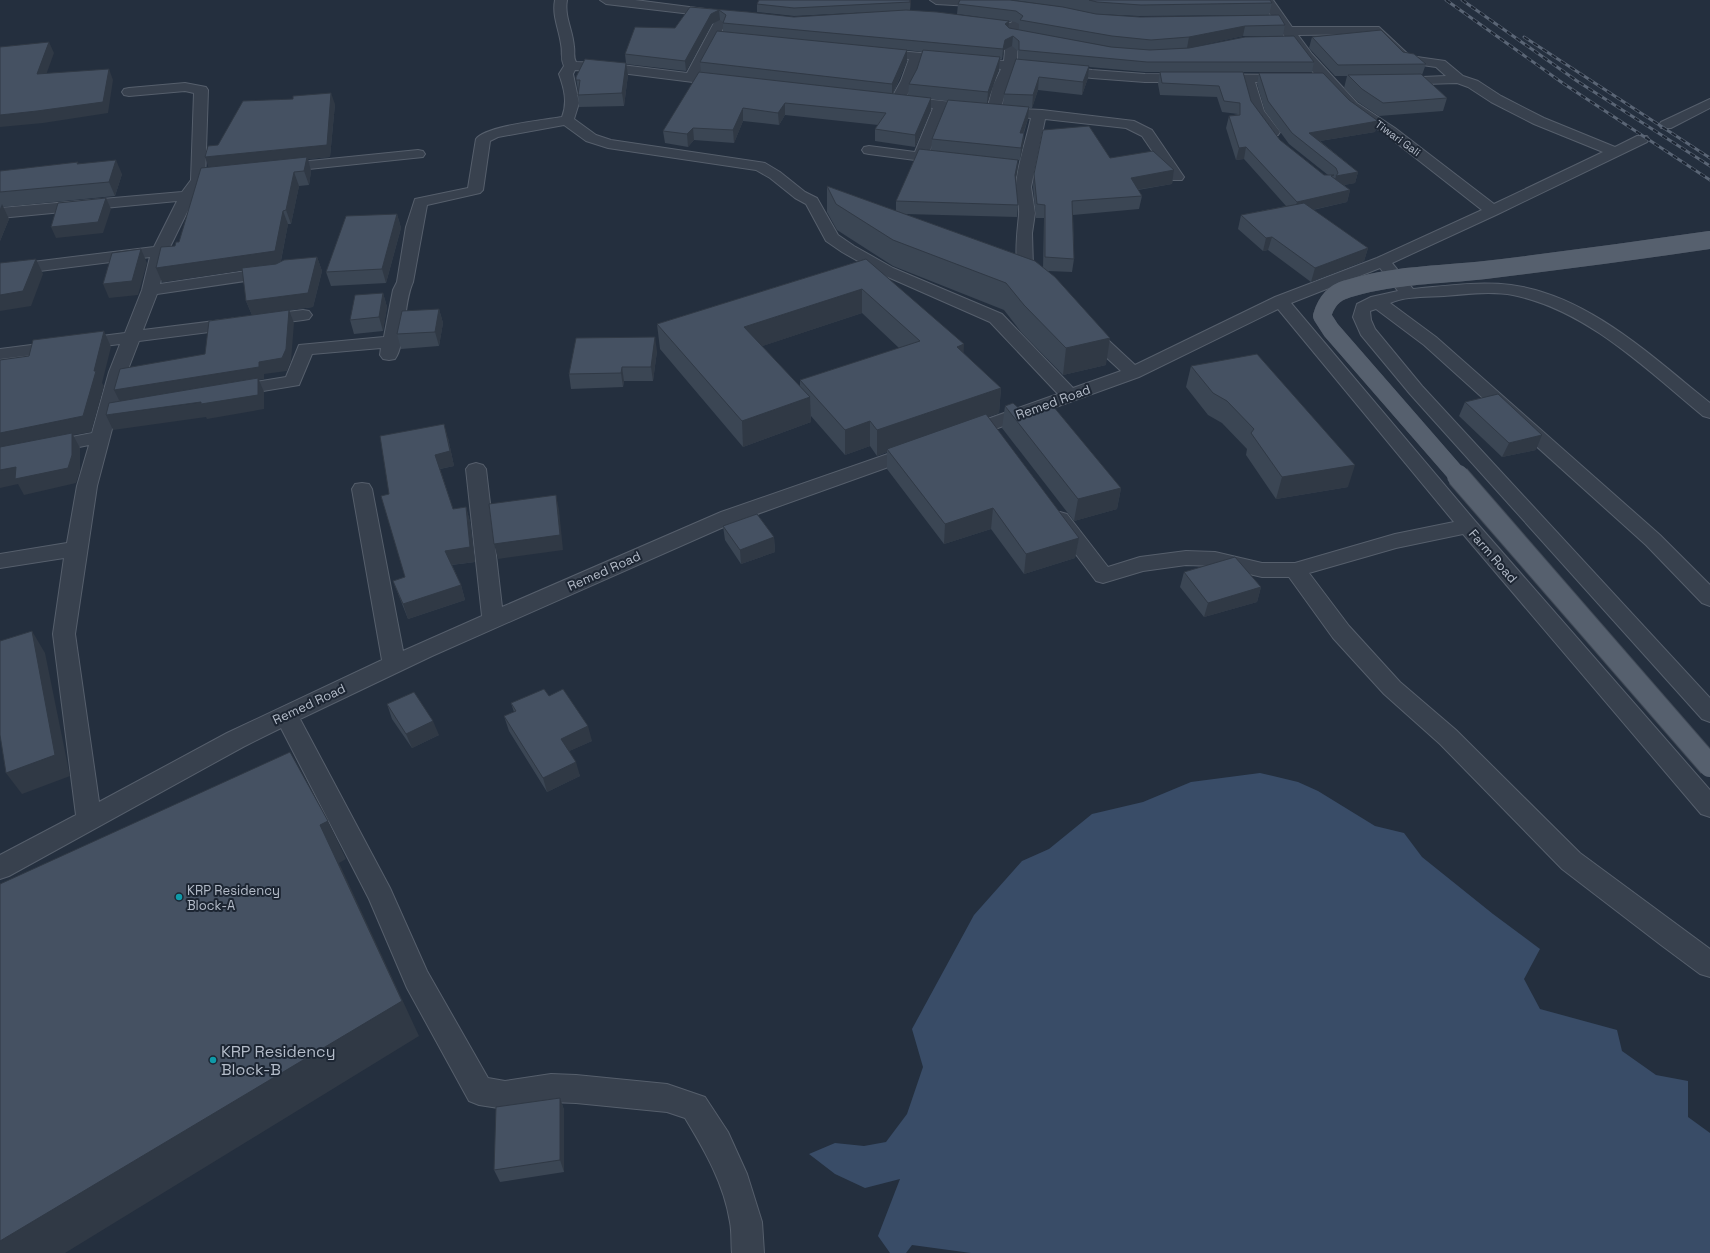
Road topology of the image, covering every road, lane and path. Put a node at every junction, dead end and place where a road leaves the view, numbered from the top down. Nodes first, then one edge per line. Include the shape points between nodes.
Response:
1 (561, 0) edge
2 (606, 0) edge
3 (936, 0) edge
4 (1267, 0) edge
5 (1002, 4) edge
6 (1026, 7) edge
7 (724, 15) junction
8 (740, 16) edge
9 (968, 21) edge
10 (1265, 21) edge
11 (1013, 31) junction
12 (1286, 33) junction
13 (1026, 36) edge
14 (712, 37) junction
15 (727, 38) edge
16 (869, 52) edge
17 (916, 57) junction
18 (1010, 64) junction
19 (571, 66) junction
20 (691, 78) junction
21 (1458, 78) junction
22 (1248, 79) junction
23 (1327, 80) junction
24 (1351, 82) edge
25 (1381, 82) edge
26 (735, 83) edge
27 (129, 92) dead end
28 (881, 99) edge
29 (897, 101) junction
30 (1710, 103) edge
31 (941, 105) junction
32 (992, 111) junction
33 (1039, 114) junction
34 (567, 120) junction
35 (1666, 125) dead end
36 (1642, 139) dead end
37 (1280, 143) edge
38 (869, 150) dead end
39 (1616, 152) junction
40 (418, 154) dead end
41 (920, 157) junction
42 (962, 162) edge
43 (269, 169) edge
44 (1177, 177) dead end
45 (187, 196) junction
46 (1493, 211) junction
47 (0, 213) edge
48 (1710, 240) edge
49 (160, 251) junction
50 (1383, 261) junction
51 (0, 271) edge
52 (281, 271) edge
53 (1047, 289) edge
54 (150, 290) junction
55 (1409, 294) junction
56 (1281, 300) junction
57 (1377, 301) junction
58 (303, 314) dead end
59 (1079, 320) edge
60 (133, 336) junction
61 (0, 354) edge
62 (1133, 373) junction
63 (215, 394) edge
64 (1070, 396) junction
65 (1710, 412) edge
66 (100, 437) junction
67 (0, 457) edge
68 (476, 469) dead end
69 (362, 490) dead end
70 (1051, 506) edge
71 (1468, 526) junction
72 (77, 549) junction
73 (0, 561) edge
74 (1295, 570) junction
75 (1710, 598) edge
76 (493, 619) junction
77 (394, 664) junction
78 (1710, 713) edge
79 (286, 715) junction
80 (1710, 766) edge
81 (1710, 807) edge
82 (89, 819) junction
83 (0, 868) edge
84 (1710, 965) edge
85 (748, 1253) edge

1 - 19 street via 559,11 568,46 567,58
2 - 7 street
3 - 5 street
4 - 12 street, Tiwari Gali
6 - 11 street
7 - 8 street
7 - 14 street
9 - 11 street
10 - 12 street
11 - 13 street
11 - 18 street
12 - 21 street via 1375,30 1406,59 1440,64
12 - 23 street, Tiwari Gali
14 - 15 street
14 - 20 street
16 - 17 street
17 - 18 street
17 - 29 street via 908,81
18 - 22 street via 1144,78
18 - 32 street
19 - 20 street via 605,66
19 - 34 street via 566,74 572,93
20 - 26 street
21 - 25 street
21 - 39 street via 1539,121
22 - 23 street
22 - 37 street via 1257,112
23 - 24 street
23 - 46 street, Tiwari Gali via 1352,106 1420,153
27 - 45 street via 185,86 200,90 206,176 198,180
28 - 29 street
29 - 31 street
30 - 35 street
31 - 32 street
31 - 41 street
32 - 33 street
33 - 44 street via 1129,124 1147,133
33 - 53 street via 1020,167 1027,213 1024,268
34 - 63 street via 488,136 483,139 475,190 420,202 390,348 305,349 293,380
34 - 64 street via 591,138 608,144 760,166 812,201 832,238 848,249 887,271 1000,321
36 - 39 street, Remed Road
38 - 41 street
39 - 46 street, Remed Road
40 - 43 street
41 - 42 street
45 - 47 street
45 - 49 street
46 - 50 street, Remed Road
48 - 80 main road, bridge via 1595,257 1369,284 1346,289 1331,297 1324,306 1322,316 1331,330
49 - 51 street
49 - 54 street
50 - 55 street
50 - 56 street, Remed Road
52 - 54 street
54 - 60 street
55 - 57 street
55 - 65 street via 1483,288 1537,295 1576,313 1622,343
56 - 62 street, Remed Road
56 - 71 street, Farm Road
57 - 75 street via 1430,341 1653,540
57 - 78 street via 1363,308 1360,314 1367,331 1422,396
58 - 60 street
59 - 62 street
60 - 61 street
60 - 66 street via 118,372 114,411
62 - 64 street, Remed Road
64 - 76 street, Remed Road via 994,431 941,442 728,517
66 - 67 street
66 - 72 street via 87,486
68 - 76 street
69 - 77 street
70 - 74 street via 1103,576 1140,564 1186,558 1215,559 1262,570
71 - 74 street via 1395,541
71 - 81 street, Farm Road
72 - 73 street
72 - 82 street via 64,634
74 - 84 street via 1341,632 1392,688 1448,737 1571,861
76 - 77 street, Remed Road
77 - 79 street, Remed Road
79 - 82 street, Remed Road
79 - 85 street via 381,896 417,979 479,1091 505,1095 551,1088 583,1090 667,1098 694,1107 717,1143 732,1174 746,1222
82 - 83 street, Remed Road

